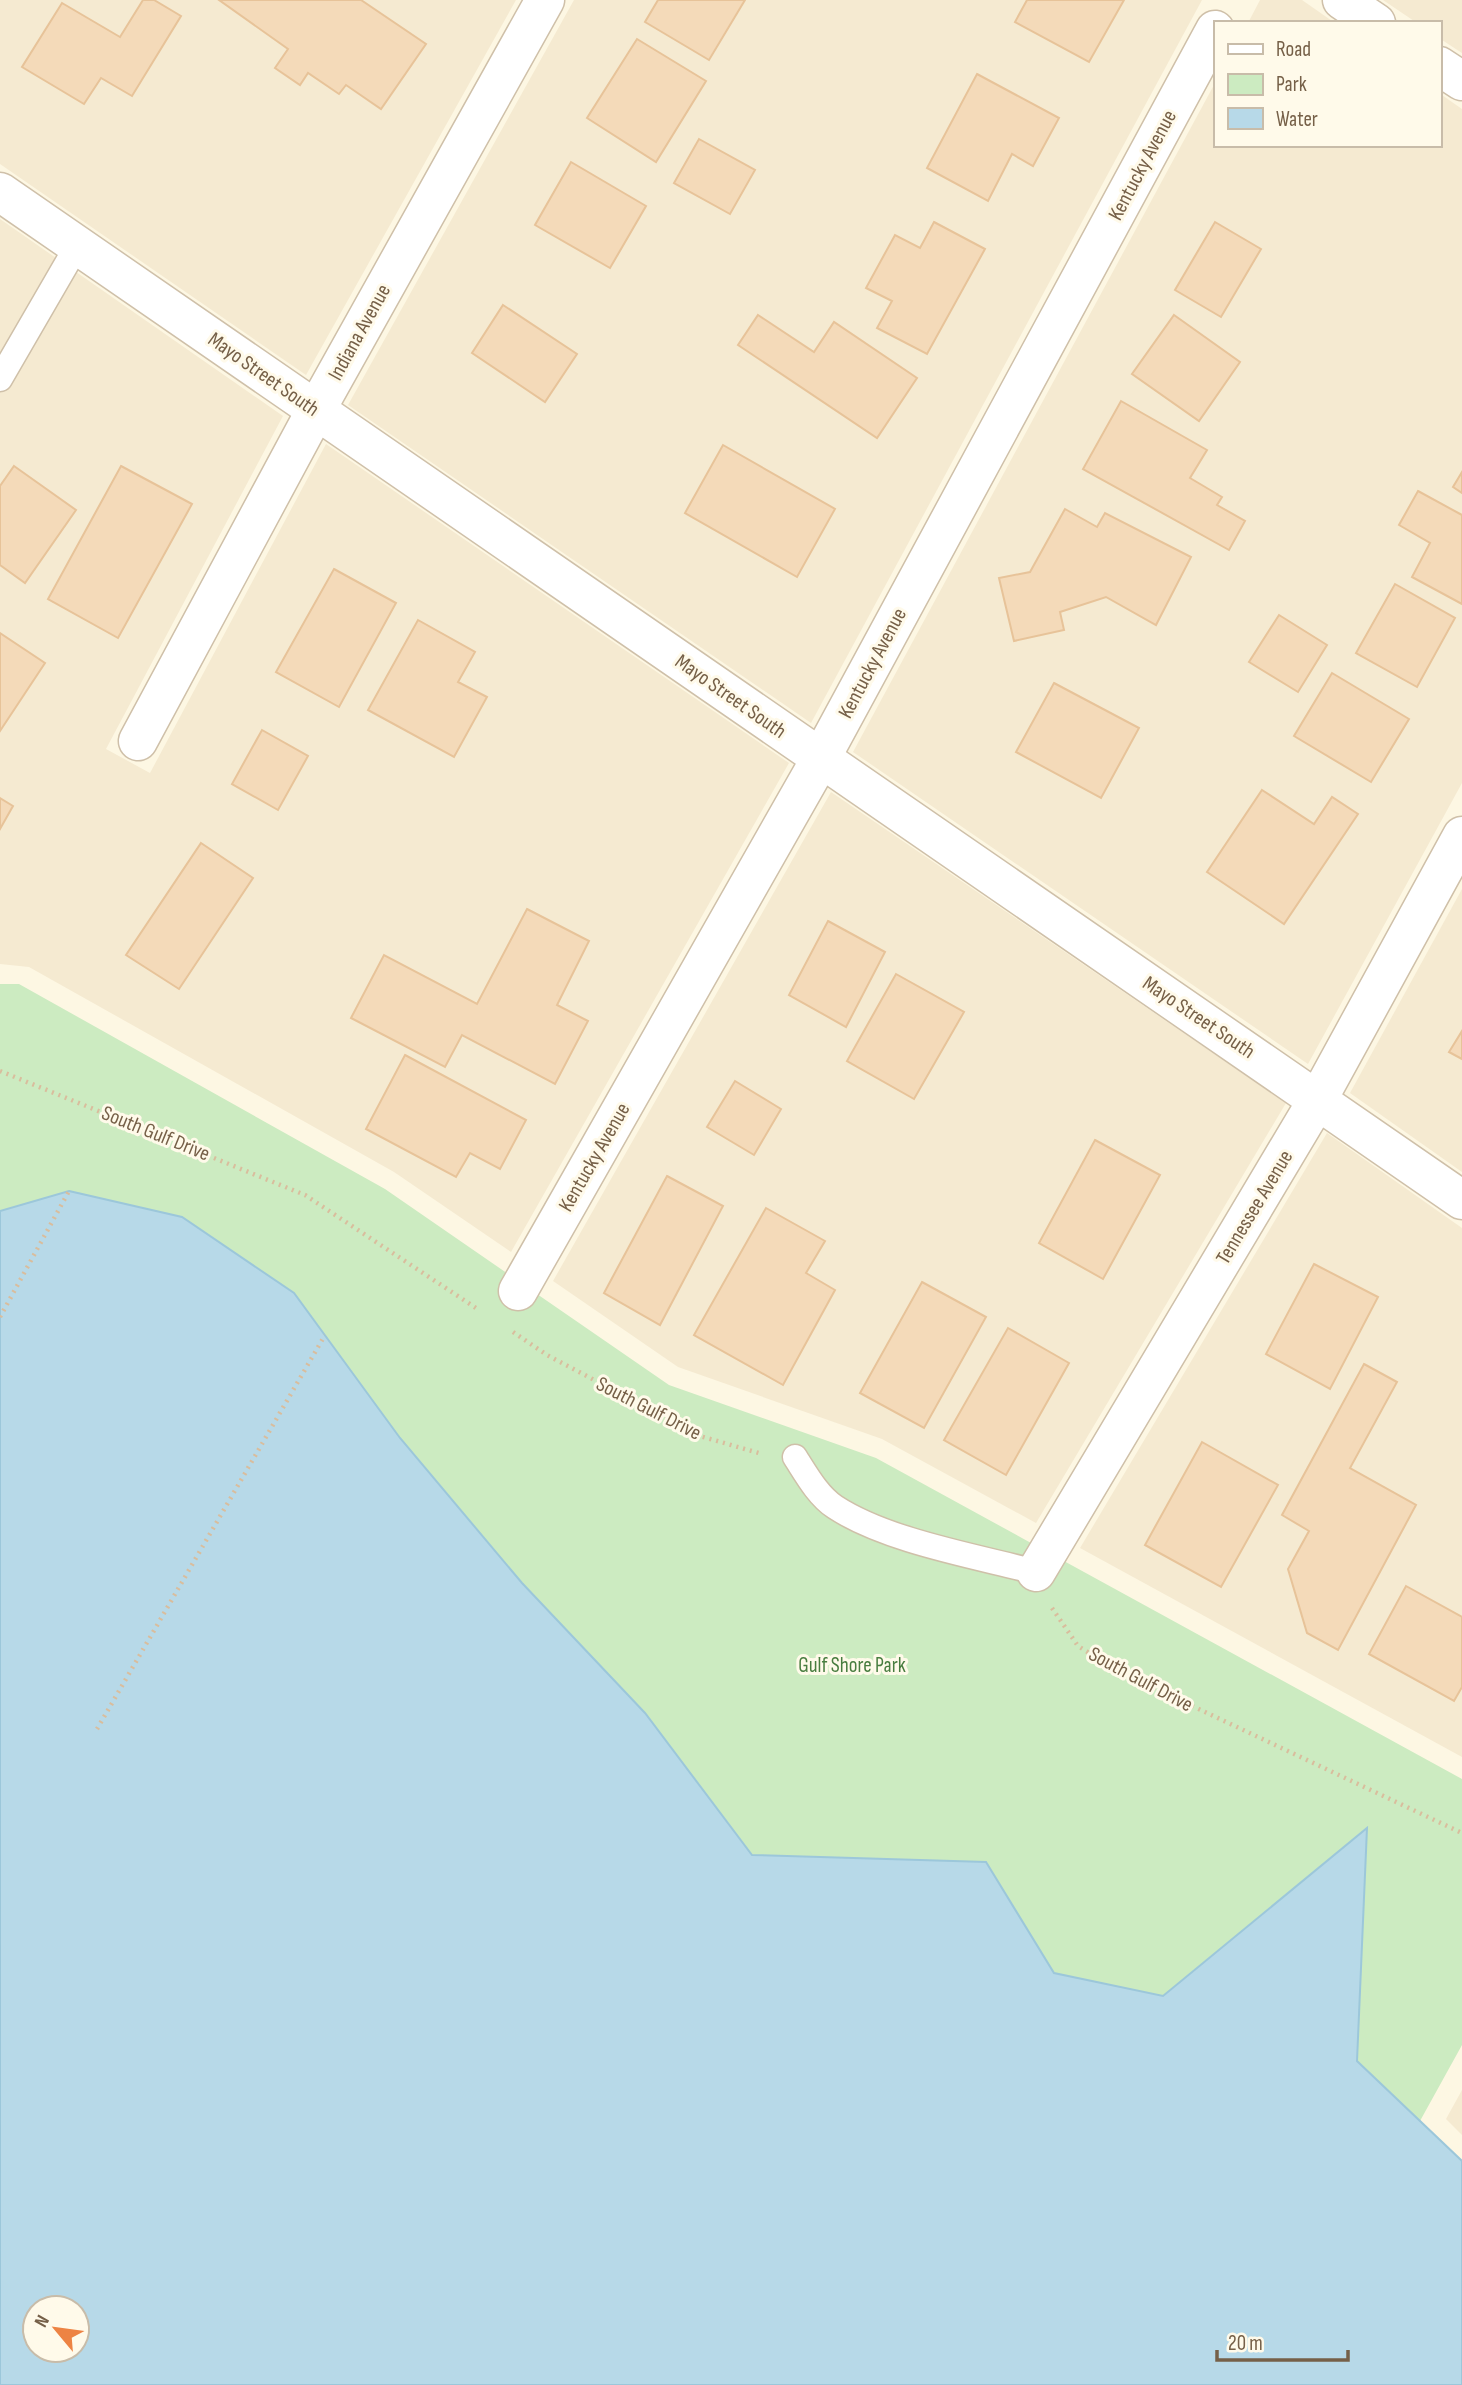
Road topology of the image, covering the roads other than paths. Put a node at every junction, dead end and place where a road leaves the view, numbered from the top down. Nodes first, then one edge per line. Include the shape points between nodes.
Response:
1 (545, 0) edge
2 (1231, 0) edge
3 (1342, 0) edge
4 (1220, 21) edge
5 (1373, 21) edge
6 (1214, 32) edge
7 (1441, 67) edge
8 (1462, 81) edge
9 (0, 192) edge
10 (77, 246) junction
11 (0, 379) edge
12 (316, 410) junction
13 (138, 741) dead end
14 (821, 758) junction
15 (1462, 836) edge
16 (1318, 1099) junction
17 (1462, 1200) edge
18 (518, 1291) dead end
19 (795, 1457) road end
20 (1036, 1572) joint

1 - 12 street, Indiana Avenue
2 - 4 street
3 - 5 street
6 - 14 street, Kentucky Avenue
7 - 8 street
9 - 10 street, Mayo Street South
10 - 11 lane
10 - 12 street, Mayo Street South
12 - 13 street, Indiana Avenue
12 - 14 street, Mayo Street South
14 - 16 street, Mayo Street South
14 - 18 street, Kentucky Avenue
15 - 16 street, Tennessee Avenue
16 - 17 street, Mayo Street South
16 - 20 street, Tennessee Avenue
19 - 20 lane via 834,1506 887,1532

